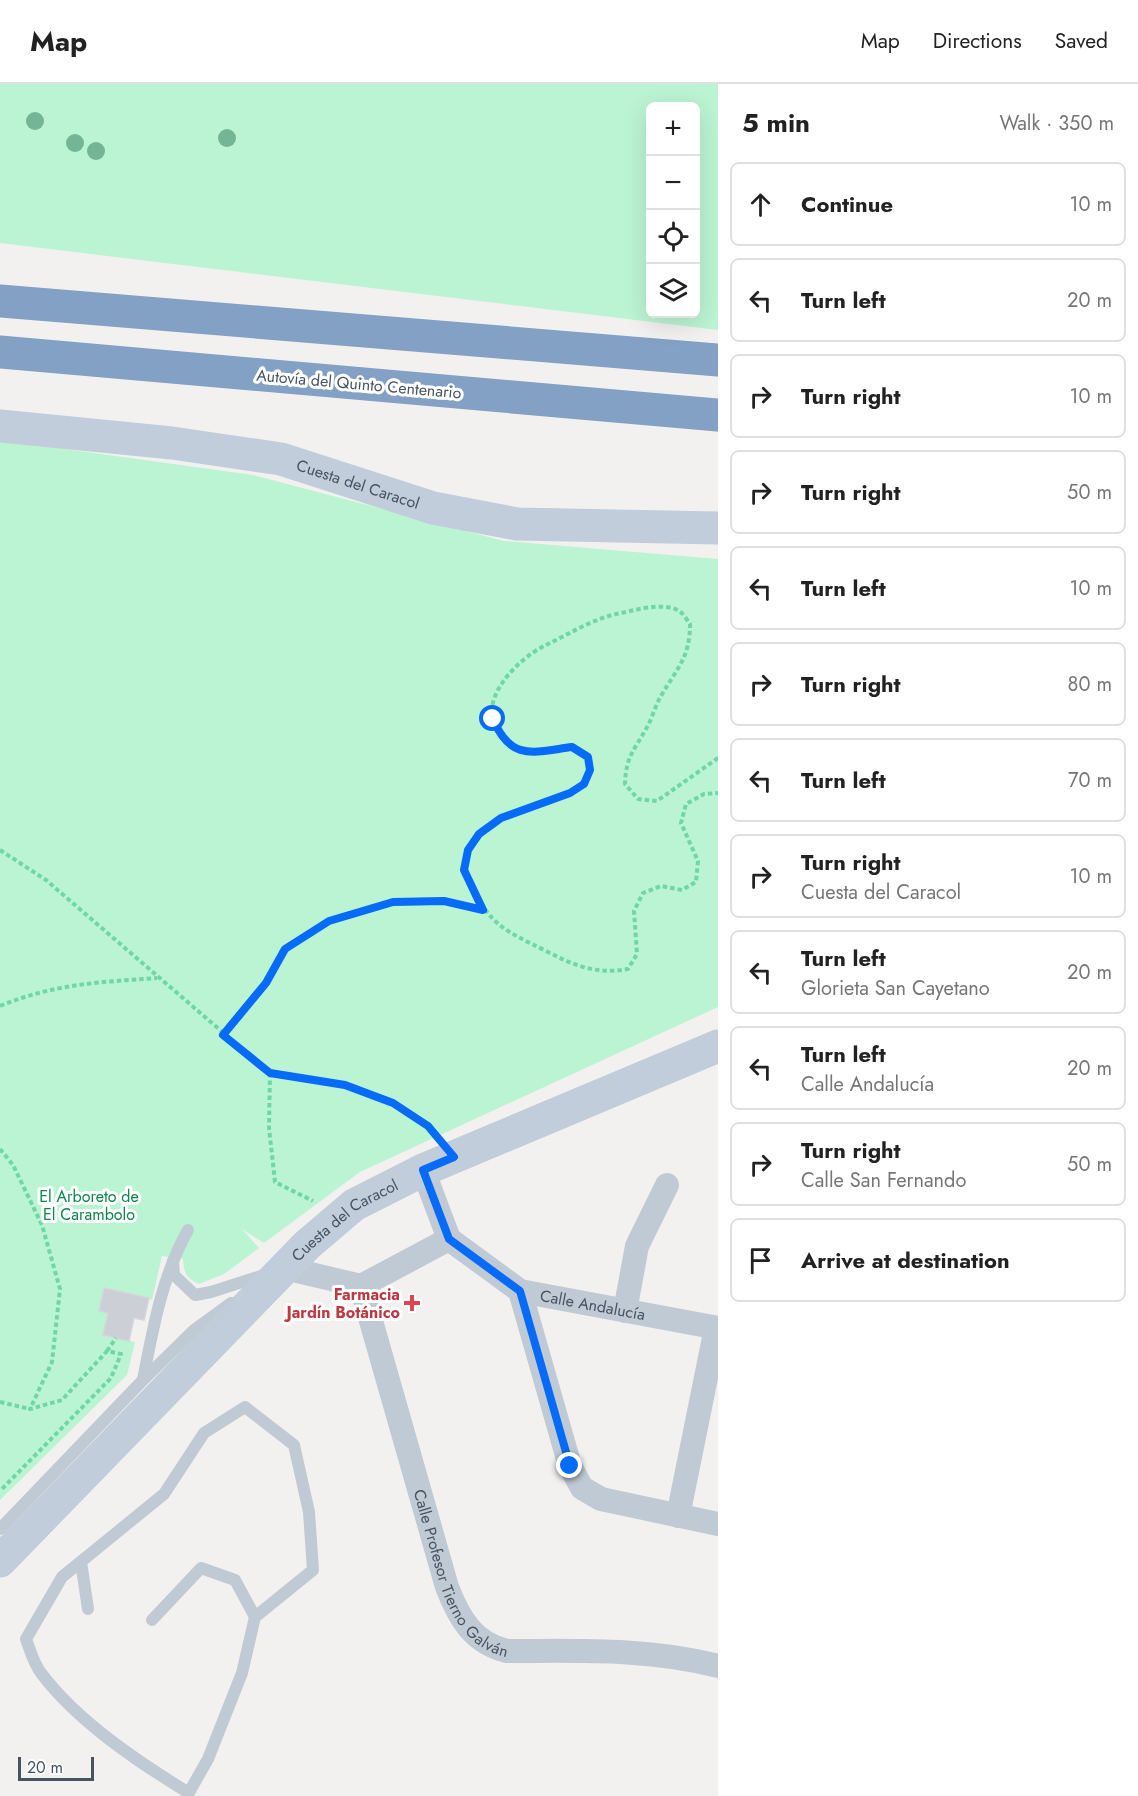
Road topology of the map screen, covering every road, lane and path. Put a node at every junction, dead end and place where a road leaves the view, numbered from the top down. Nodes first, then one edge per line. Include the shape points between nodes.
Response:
1 (0, 300) edge
2 (0, 352) edge
3 (718, 360) edge
4 (718, 415) edge
5 (0, 426) edge
6 (718, 528) edge
7 (718, 758) edge
8 (718, 793) edge
9 (0, 850) edge
10 (483, 910) junction
11 (158, 978) junction
12 (0, 1005) edge
13 (223, 1035) junction
14 (718, 1046) edge
15 (270, 1073) junction
16 (0, 1149) edge
17 (454, 1157) junction
18 (423, 1170) junction
19 (667, 1185) dead end
20 (341, 1215) junction
21 (188, 1230) dead end
22 (449, 1239) junction
23 (172, 1257) junction
24 (285, 1268) junction
25 (361, 1286) junction
26 (520, 1291) junction
27 (625, 1311) junction
28 (717, 1328) edge
29 (116, 1338) dead end
30 (107, 1351) junction
31 (143, 1380) junction
32 (0, 1402) edge
33 (30, 1409) junction
34 (0, 1491) edge
35 (678, 1516) junction
36 (718, 1524) edge
37 (0, 1529) edge
38 (0, 1561) edge
39 (81, 1562) junction
40 (88, 1609) dead end
41 (255, 1617) junction
42 (152, 1620) dead end
43 (718, 1666) edge
44 (188, 1794) edge

1 - 3 highway
2 - 4 highway, Autovía del Quinto Centenario
5 - 6 main road, Cuesta del Caracol via 172,443 281,459 433,508 517,524
7 - 10 path via 657,801 638,799 625,784 626,763 690,644 690,624 678,610 659,607 601,618 531,652 494,698 493,719 501,737 516,749 531,754 579,749 588,757 590,770 584,784 570,793 506,815 479,834 468,850 464,870
8 - 10 path via 704,794 686,804 681,823 698,861 696,882 682,890 661,886 644,894 634,911 637,954 628,969 610,973 574,966 507,931
9 - 11 path via 46,880
10 - 13 path via 444,901 393,902 329,921 285,949 266,983
11 - 12 path via 89,982 34,992
11 - 13 path
13 - 15 path
14 - 17 main road, Cuesta del Caracol
15 - 17 path via 345,1085 393,1103 428,1126
15 - 20 path via 269,1128 275,1182
16 - 33 path via 13,1165 42,1225 60,1289 52,1362
17 - 18 main road, Cuesta del Caracol
18 - 20 main road, Cuesta del Caracol
18 - 22 street
19 - 27 street via 637,1246
20 - 24 main road, Cuesta del Caracol
21 - 23 lane
22 - 25 street
22 - 26 street, Calle Andalucía
23 - 24 lane via 174,1275 195,1295
23 - 31 lane
24 - 25 street
24 - 31 lane via 194,1330
24 - 38 main road, Cuesta del Caracol
25 - 43 street, Calle Profesor Tierno Galván via 447,1587 475,1636 507,1651 616,1652
26 - 27 street, Calle Andalucía
26 - 35 street via 575,1478 582,1488 601,1499
27 - 28 street, Calle Andalucía
28 - 35 street
29 - 30 path
30 - 33 path via 62,1400
30 - 34 path via 121,1354 111,1378
31 - 37 lane
32 - 33 path
35 - 36 street
39 - 40 lane
39 - 41 lane via 164,1494 204,1433 245,1407 294,1445 309,1512 312,1570
39 - 44 lane via 62,1578 26,1639 39,1672 73,1707 144,1765
41 - 42 lane via 235,1580 201,1568
41 - 44 lane via 242,1673 208,1759

